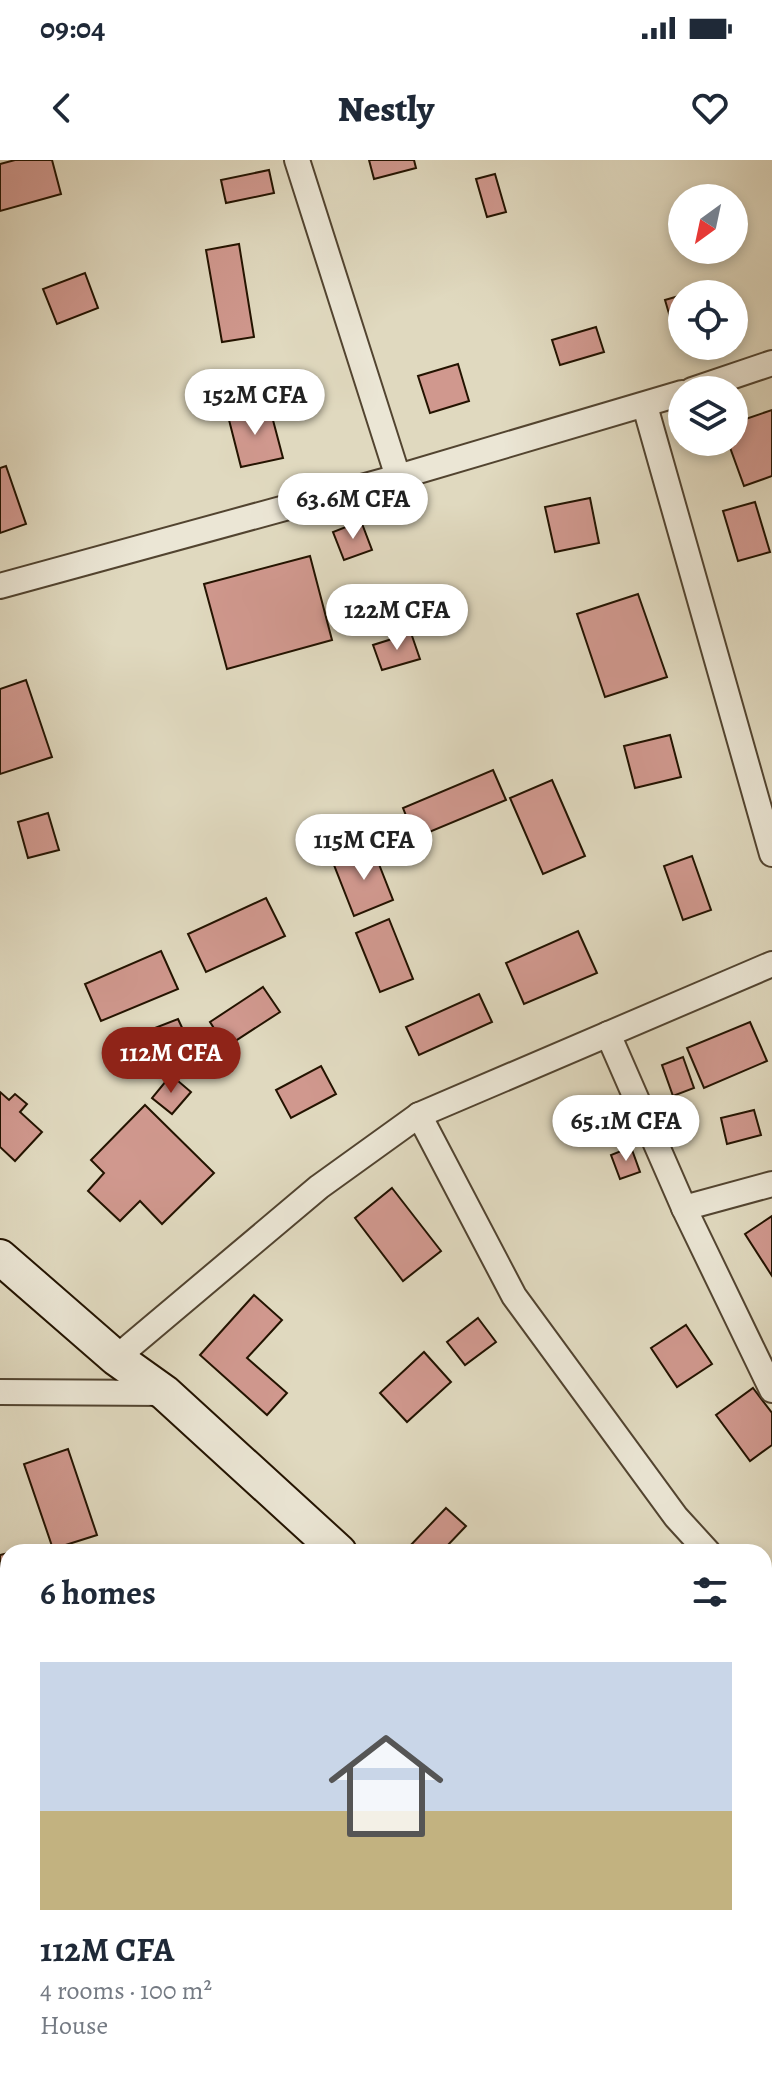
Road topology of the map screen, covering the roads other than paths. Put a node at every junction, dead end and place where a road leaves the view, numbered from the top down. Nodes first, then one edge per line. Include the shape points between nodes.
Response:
1 (297, 160) edge
2 (772, 363) edge
3 (733, 376) edge
4 (668, 398) edge
5 (645, 406) junction
6 (398, 477) junction
7 (0, 586) edge
8 (772, 854) edge
9 (772, 964) edge
10 (608, 1034) junction
11 (419, 1115) junction
12 (772, 1184) edge
13 (684, 1208) junction
14 (0, 1257) edge
15 (116, 1358) junction
16 (772, 1390) edge
17 (0, 1392) edge
18 (165, 1393) junction
19 (330, 1544) edge
20 (701, 1544) edge

1 - 6 street
2 - 3 street
4 - 5 street
5 - 6 street
5 - 8 street
6 - 7 street
9 - 10 street
10 - 11 street
10 - 13 street
11 - 15 street via 319,1187
11 - 20 street via 514,1296
12 - 13 street
13 - 16 street
14 - 15 street
15 - 18 street
17 - 18 street
18 - 19 street

